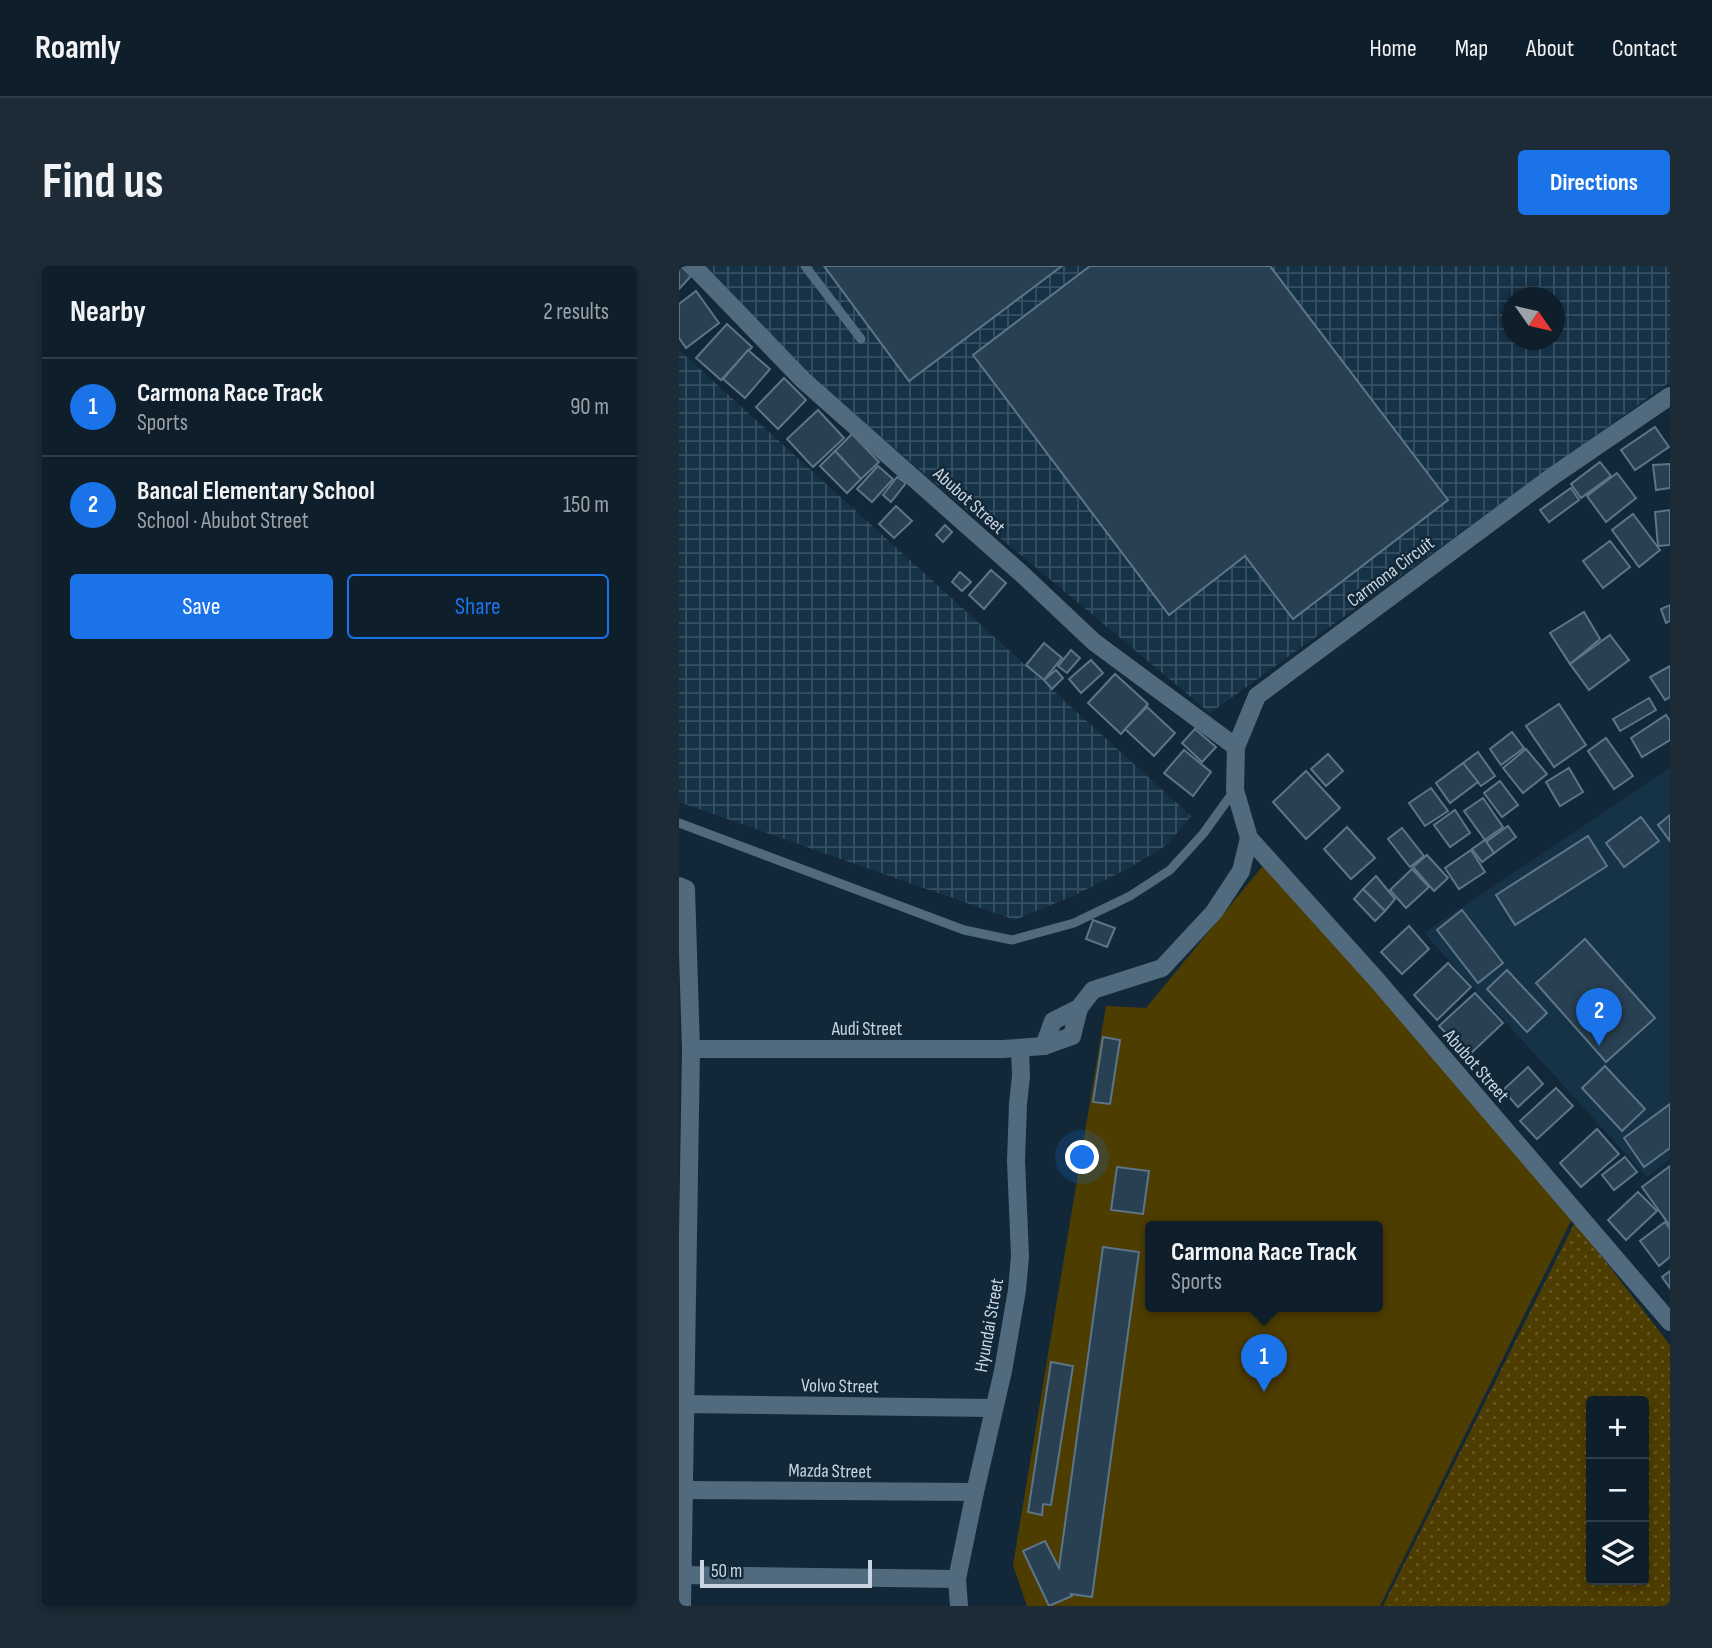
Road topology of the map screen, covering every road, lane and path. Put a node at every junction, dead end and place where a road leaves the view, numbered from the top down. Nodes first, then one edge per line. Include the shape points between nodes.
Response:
1 (693, 266) edge
2 (805, 266) edge
3 (861, 339) dead end
4 (1670, 396) edge
5 (1236, 747) junction
6 (1235, 790) junction
7 (679, 823) edge
8 (1249, 838) junction
9 (683, 887) edge
10 (684, 980) edge
11 (1020, 1048) junction
12 (687, 1058) edge
13 (684, 1152) edge
14 (684, 1231) edge
15 (683, 1316) edge
16 (1670, 1322) edge
17 (682, 1404) edge
18 (993, 1408) junction
19 (682, 1490) edge
20 (975, 1492) junction
21 (681, 1575) edge
22 (957, 1579) junction
23 (682, 1606) edge
24 (959, 1606) edge

1 - 5 street, Abubot Street via 803,380 1094,642
2 - 3 lane
4 - 5 street, Carmona Circuit via 1553,476 1257,696
5 - 6 street, Carmona Circuit
6 - 7 lane via 1170,870 1074,923 1012,940 964,930
6 - 8 street, Carmona Circuit
8 - 11 street, Audi Street via 1235,881 1214,912 1162,968 1093,990 1079,1008 1072,1036
8 - 16 street, Abubot Street
9 - 10 street
10 - 12 street
11 - 12 street, Audi Street
11 - 18 street, Hyundai Street via 1016,1161 1020,1256
12 - 13 street
13 - 14 street
14 - 15 street
15 - 17 street
17 - 18 street, Volvo Street
17 - 19 street
18 - 20 street, Hyundai Street
19 - 20 street, Mazda Street
19 - 21 street
20 - 22 street, Hyundai Street
21 - 22 street
21 - 23 street
22 - 24 street, Hyundai Street

